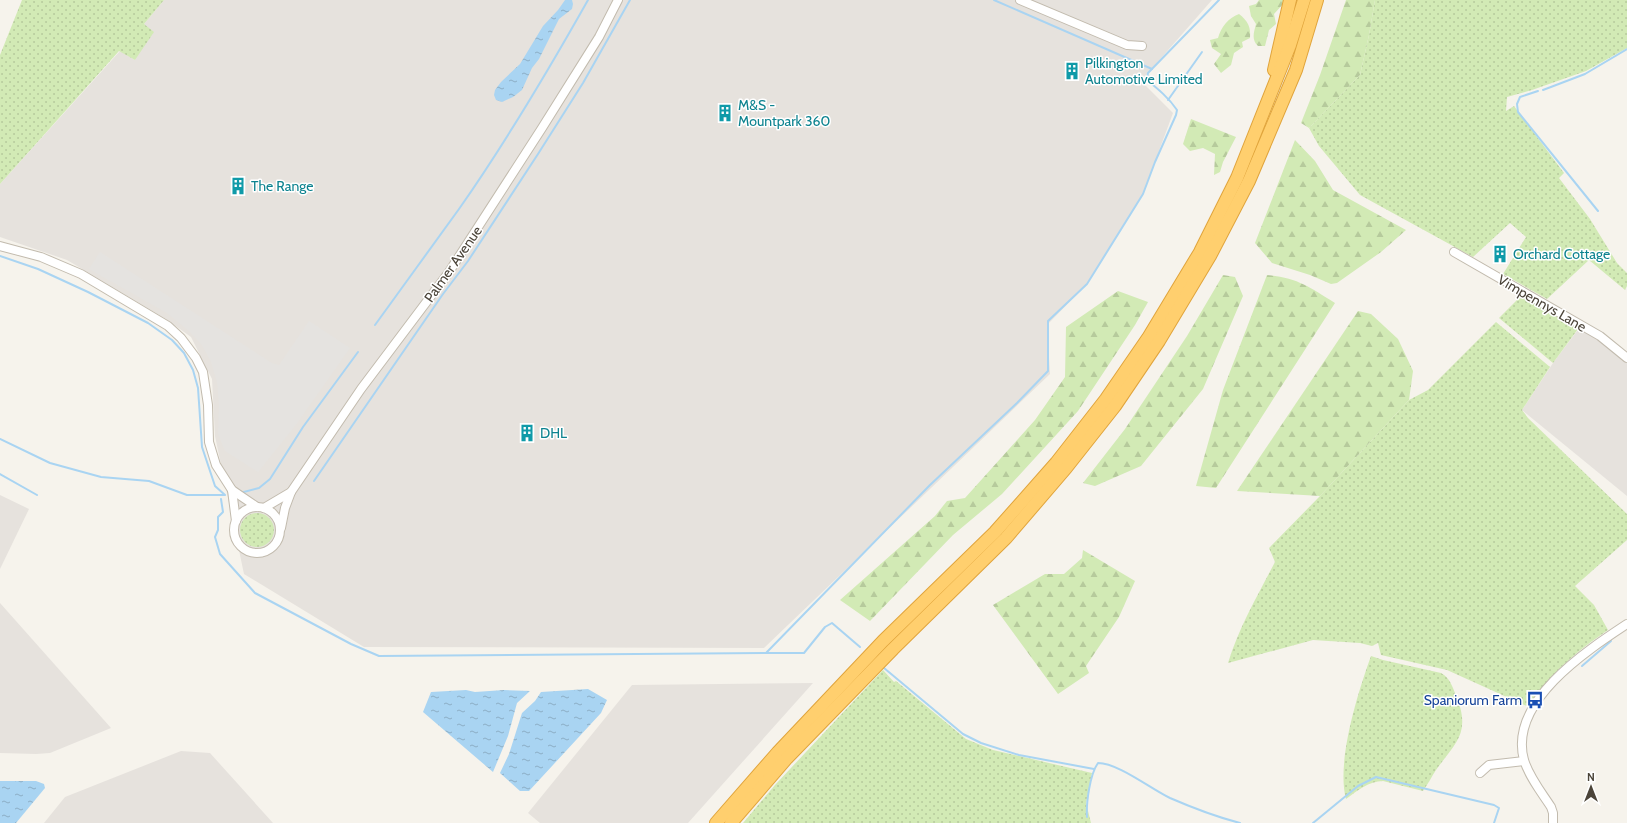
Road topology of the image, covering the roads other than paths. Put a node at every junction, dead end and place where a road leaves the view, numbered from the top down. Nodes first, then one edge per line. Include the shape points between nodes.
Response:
1 (618, 0) edge
2 (1020, 0) edge
3 (1290, 0) edge
4 (1304, 0) edge
5 (1317, 0) edge
6 (1323, 0) edge
7 (1142, 46) dead end
8 (1296, 70) junction
9 (1267, 104) junction
10 (0, 246) edge
11 (1454, 252) dead end
12 (1627, 358) edge
13 (232, 490) junction
14 (291, 492) junction
15 (260, 507) junction
16 (236, 521) junction
17 (280, 529) junction
18 (1627, 624) edge
19 (1524, 761) junction
20 (1480, 773) dead end
21 (716, 823) edge
22 (731, 823) edge
23 (1553, 823) edge

1 - 14 street, Palmer Avenue via 587,57 449,272 361,389
2 - 7 street via 1127,45
3 - 9 highway
4 - 9 highway
5 - 8 highway
6 - 8 highway via 1311,37
8 - 22 highway via 1249,181 1210,256 1159,341 1115,406 1006,538 787,758
9 - 21 highway via 1237,178 1200,252 1148,338 1106,399 1056,463 995,532 883,641 778,752
10 - 13 street via 41,257 81,274 168,326 181,338 203,372 208,404 209,442 216,465
11 - 12 street, Vimpennys Lane via 1600,336
13 - 15 street
13 - 16 street
14 - 15 street, Palmer Avenue
14 - 17 street
15 - 16 street via 245,510
15 - 17 street via 274,514
16 - 17 street via 236,538 241,546 255,553 274,546
18 - 19 street via 1598,643 1550,684 1539,697 1522,733
19 - 20 street via 1489,765
19 - 23 street via 1552,808

